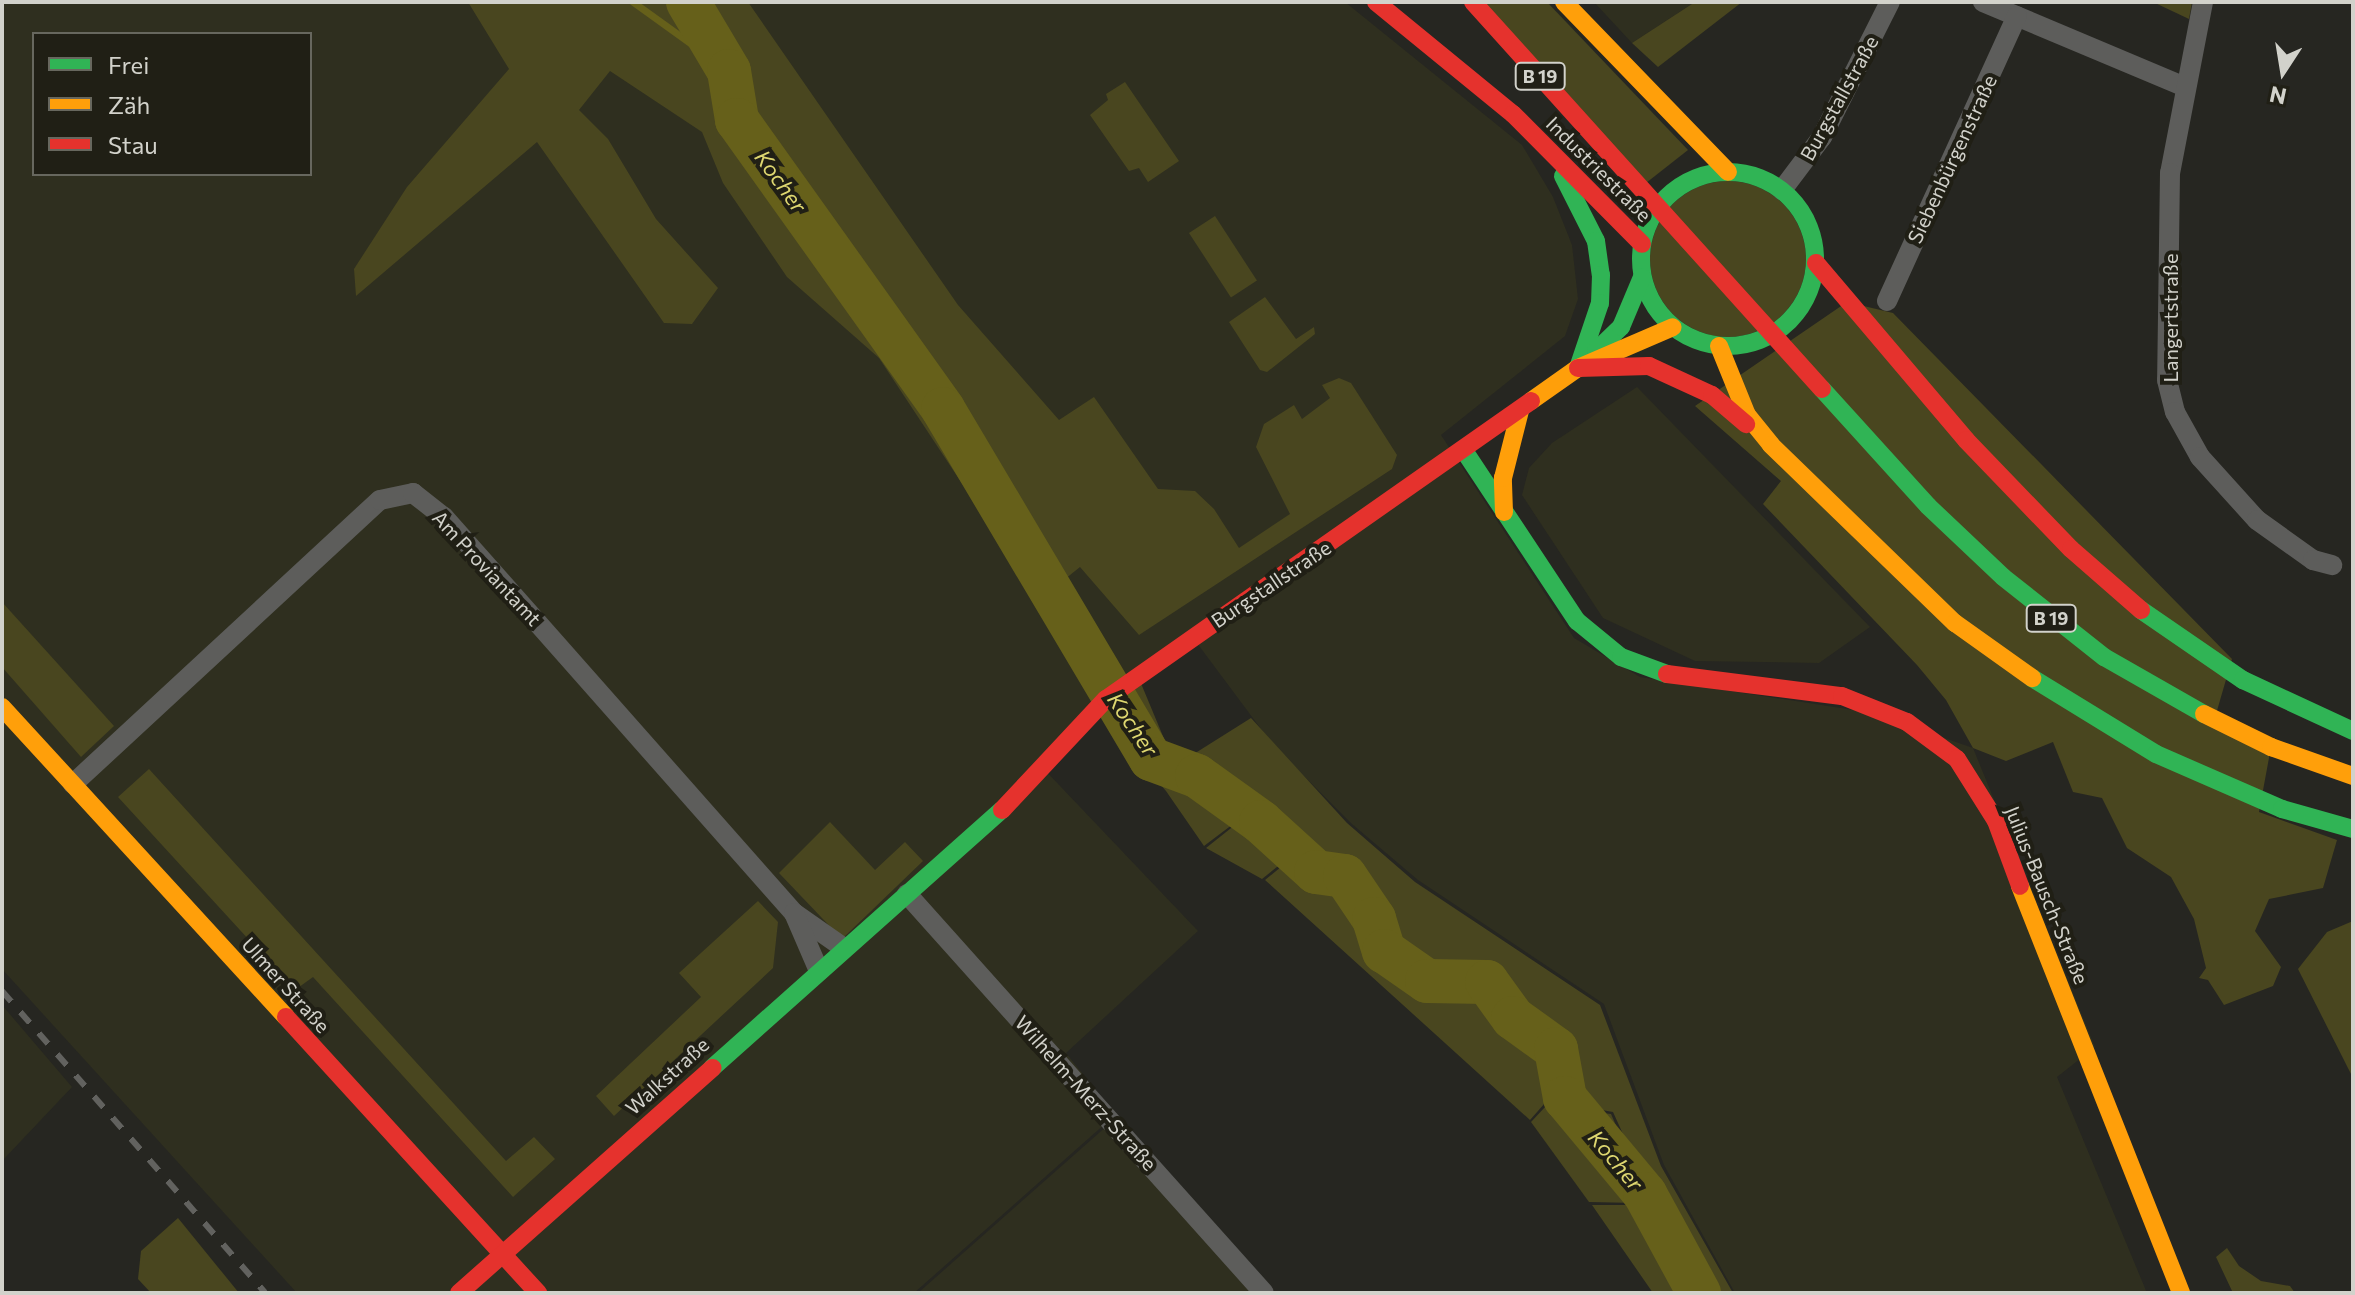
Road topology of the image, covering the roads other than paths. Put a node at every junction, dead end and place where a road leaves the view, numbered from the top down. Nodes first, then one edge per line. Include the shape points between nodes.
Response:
1 (1376, 2) edge
2 (1473, 2) edge
3 (1564, 2) edge
4 (1890, 2) edge
5 (1983, 2) edge
6 (2203, 2) edge
7 (2017, 16) junction
8 (2185, 87) junction
9 (1544, 145) junction
10 (1728, 172) junction
11 (1782, 190) junction
12 (1642, 244) junction
13 (1816, 263) junction
14 (1642, 277) junction
15 (1887, 301) dead end
16 (1673, 327) junction
17 (1719, 346) junction
18 (1578, 368) junction
19 (1520, 411) junction
20 (1771, 445) junction
21 (1465, 452) junction
22 (1504, 512) junction
23 (2332, 565) dead end
24 (2, 707) edge
25 (2353, 731) edge
26 (2353, 776) edge
27 (73, 784) junction
28 (2353, 829) edge
29 (907, 894) junction
30 (794, 913) junction
31 (844, 948) junction
32 (819, 971) junction
33 (502, 1252) junction
34 (459, 1293) edge
35 (538, 1293) edge
36 (1264, 1293) edge
37 (2181, 1293) edge

1 - 9 main road, Industriestraße
2 - 26 main road, B 19 via 1928,506 2052,619 2117,665 2214,721
3 - 10 main road
4 - 11 street, Burgstallstraße via 1822,137
5 - 7 street
6 - 8 street, Langertstraße
7 - 8 street
7 - 15 street, Siebenbürgenstraße
8 - 23 street, Langertstraße via 2170,173 2167,380 2175,412 2200,457 2257,520 2300,553
9 - 12 main road, Industriestraße
9 - 18 main road via 1596,241 1600,303
10 - 11 main road via 1765,180
10 - 12 main road via 1704,175 1673,193 1649,221
11 - 13 main road via 1801,210
12 - 14 main road
13 - 17 main road via 1803,303 1774,334 1747,345
13 - 25 main road via 1966,440 2071,549 2141,611 2243,680
14 - 16 main road via 1653,305
14 - 18 main road via 1621,327
16 - 17 main road
16 - 18 main road, Burgstallstraße
17 - 20 main road via 1747,415
18 - 19 main road, Burgstallstraße
18 - 20 main road via 1649,366 1676,375 1712,395
19 - 21 main road, Burgstallstraße
19 - 22 main road via 1503,478
20 - 28 main road via 1955,623 2067,704 2218,784
21 - 22 main road, Julius-Bausch-Straße
21 - 29 main road, Burgstallstraße via 1106,699 1011,802
22 - 37 main road, Julius-Bausch-Straße via 1577,621 1621,657 1672,676 1842,696 1907,722 1957,759 1996,821
24 - 27 main road, Ulmer Straße
27 - 30 street, Am Proviantamt via 380,500 413,493 444,517
27 - 33 main road, Ulmer Straße
29 - 31 main road, Walkstraße
29 - 36 street, Wilhelm-Merz-Straße
30 - 31 street, Am Proviantamt
30 - 32 street, Am Proviantamt
31 - 32 main road, Walkstraße
32 - 33 main road, Walkstraße
33 - 34 main road, Walkstraße
33 - 35 main road, Ulmer Straße

